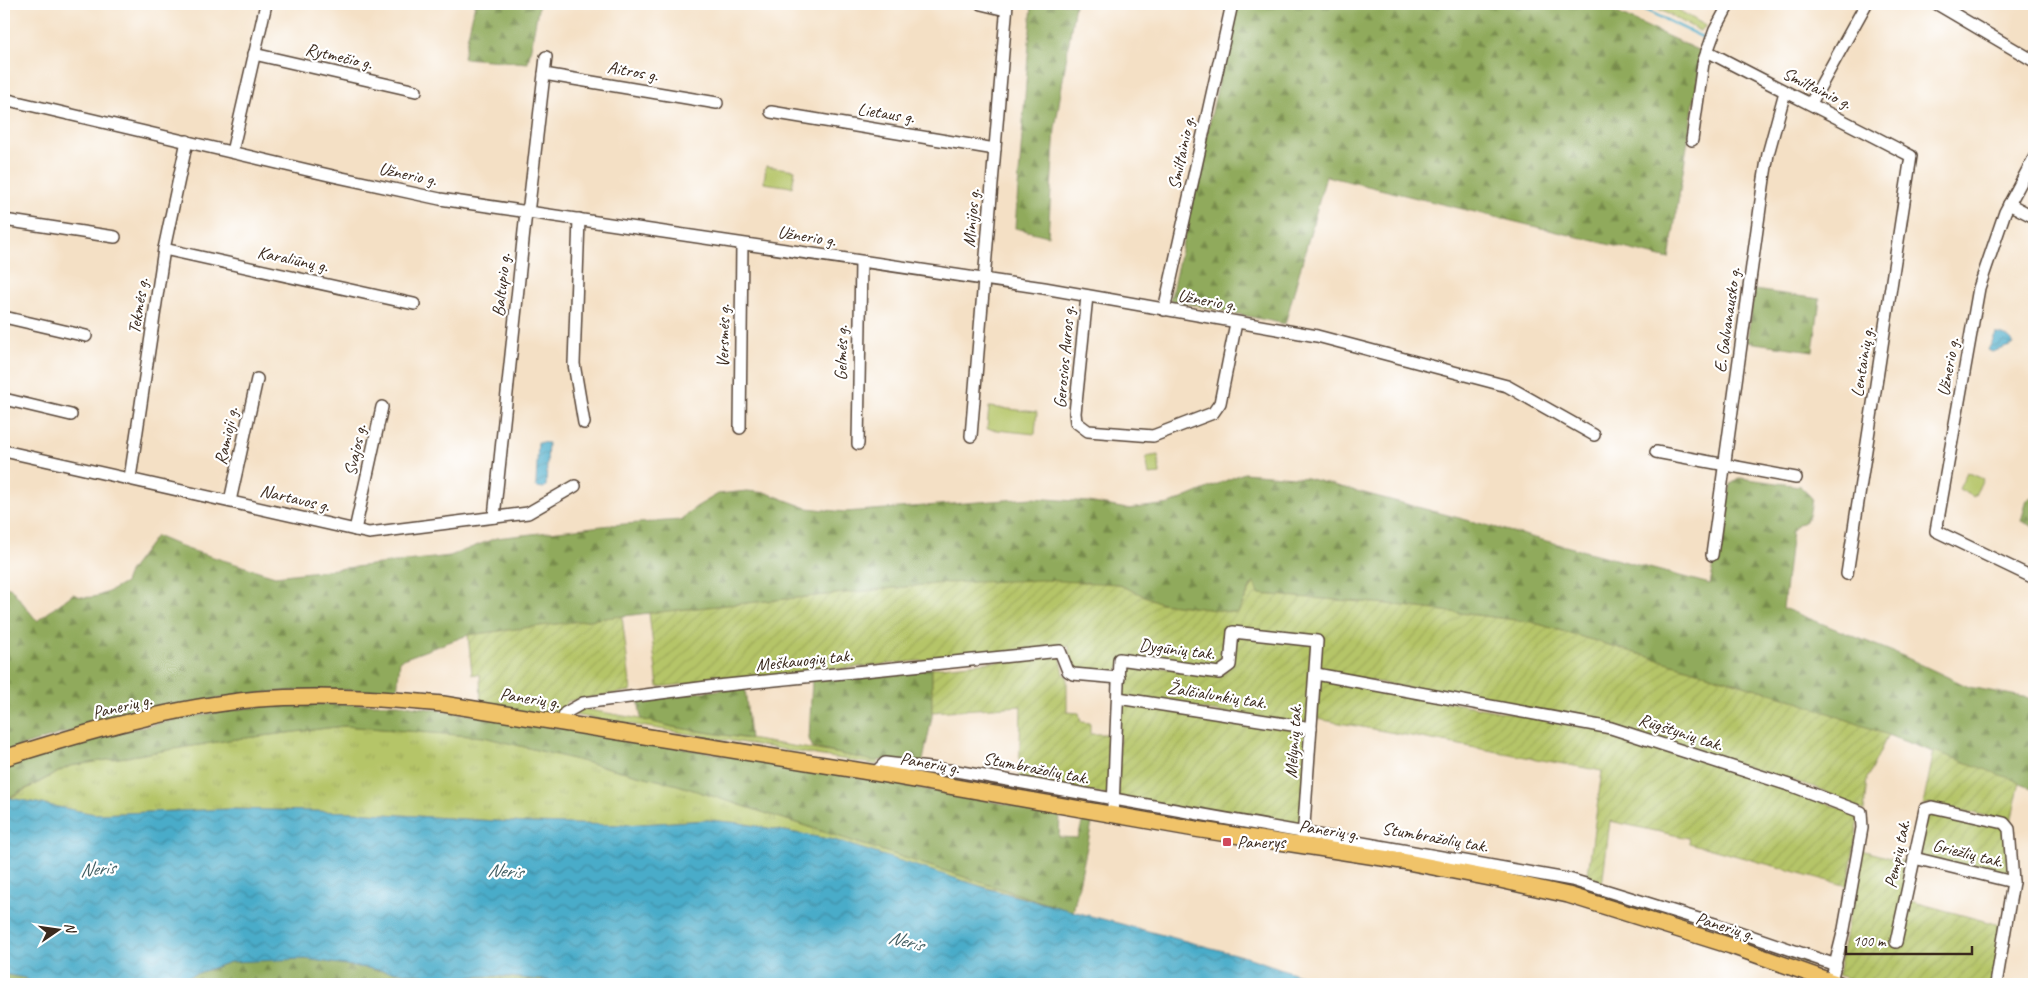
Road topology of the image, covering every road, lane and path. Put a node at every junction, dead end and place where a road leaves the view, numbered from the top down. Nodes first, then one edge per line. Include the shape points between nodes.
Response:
1 (266, 4) edge
2 (981, 4) edge
3 (1232, 4) edge
4 (1729, 4) edge
5 (1866, 4) edge
6 (1938, 4) edge
7 (1006, 7) edge
8 (1707, 51) junction
9 (254, 54) junction
10 (546, 57) dead end
11 (2034, 61) edge
12 (544, 74) junction
13 (416, 91) dead end
14 (1785, 92) junction
15 (4, 99) edge
16 (717, 103) dead end
17 (1811, 103) junction
18 (771, 112) dead end
19 (187, 140) junction
20 (1692, 140) dead end
21 (995, 149) junction
22 (232, 152) junction
23 (1911, 156) joint
24 (2034, 158) edge
25 (2007, 208) junction
26 (526, 212) junction
27 (2034, 217) edge
28 (579, 219) junction
29 (4, 220) edge
30 (115, 237) dead end
31 (742, 244) junction
32 (164, 249) junction
33 (861, 262) junction
34 (983, 280) junction
35 (1087, 296) junction
36 (414, 304) dead end
37 (1164, 310) junction
38 (4, 318) edge
39 (1236, 323) junction
40 (86, 336) dead end
41 (257, 379) dead end
42 (4, 399) edge
43 (382, 406) dead end
44 (71, 415) dead end
45 (584, 424) dead end
46 (740, 428) dead end
47 (1594, 435) dead end
48 (971, 436) dead end
49 (858, 444) dead end
50 (4, 451) edge
51 (1656, 452) dead end
52 (1724, 466) junction
53 (130, 478) junction
54 (1796, 478) dead end
55 (575, 486) dead end
56 (230, 501) junction
57 (494, 517) junction
58 (355, 530) junction
59 (1712, 555) dead end
60 (1847, 574) dead end
61 (2034, 578) edge
62 (1316, 641) joint
63 (1316, 674) junction
64 (1119, 678) junction
65 (1118, 698) junction
66 (563, 723) junction
67 (1311, 728) junction
68 (4, 758) edge
69 (1112, 807) junction
70 (1303, 838) junction
71 (1914, 858) junction
72 (2013, 882) junction
73 (1896, 942) dead end
74 (1836, 965) junction
75 (1835, 982) edge
76 (1996, 984) edge

1 - 9 street
2 - 7 street
3 - 37 street, Smiltainio g.
4 - 8 street
5 - 17 street
6 - 11 street
7 - 21 street, Minijos g.
8 - 14 street, Smiltainio g.
8 - 20 street
9 - 13 street, Rytmečio g.
9 - 22 street
10 - 12 street, Baltupio g.
12 - 16 street, Aitros g.
12 - 26 street, Baltupio g.
14 - 17 street, Smiltainio g.
14 - 52 street, E. Galvanausko g. via 1768,154
15 - 19 street, Užnerio g.
17 - 23 street, Smiltainio g.
18 - 21 street, Lietaus g.
19 - 22 street, Užnerio g.
19 - 32 street, Tekmės g.
21 - 34 street, Minijos g.
22 - 26 street, Užnerio g. via 440,199
23 - 60 street, Lentainių g.
24 - 25 street, Užnerio g.
25 - 27 street
25 - 61 street, Užnerio g. via 1979,288 1936,531
26 - 28 street, Užnerio g.
26 - 57 street, Baltupio g.
28 - 31 street, Užnerio g.
28 - 45 street via 574,364
29 - 30 street
31 - 33 street, Užnerio g.
31 - 46 street, Versmės g.
32 - 36 street, Karaliūnų g.
32 - 53 street, Tekmės g.
33 - 34 street, Užnerio g.
33 - 49 street, Gelmės g.
34 - 35 street, Užnerio g.
34 - 48 street, Minijos g.
35 - 37 street, Užnerio g.
35 - 39 street, Gerosios Auros g. via 1076,422 1088,431 1154,436 1213,413 1220,403
37 - 39 street, Užnerio g.
38 - 40 street
39 - 47 street, Užnerio g. via 1317,336 1507,386
41 - 56 street, Ramioji g.
42 - 44 street
43 - 58 street, Svajos g.
50 - 53 street, Nartavos g.
51 - 52 street
52 - 54 street
52 - 59 street, E. Galvanausko g.
53 - 56 street, Nartavos g.
55 - 57 street, Nartavos g. via 528,513
56 - 58 street, Nartavos g.
57 - 58 street, Nartavos g. via 369,533
62 - 63 street, Mėlynių tak.
62 - 64 street, Dygūnių tak. via 1233,632 1230,665 1219,673 1119,659
63 - 67 street, Mėlynių tak.
63 - 74 street, Rūgštynių tak. via 1611,728 1795,787 1861,812 1862,828
64 - 65 street
64 - 66 street, Meškauogių tak. via 1073,674 1068,671 1060,651 583,703 565,713
65 - 67 street, Žalčialunkių tak.
65 - 69 street
66 - 68 main road, Panerių g. via 383,698 258,699 147,719
66 - 69 main road, Panerių g.
67 - 70 street, Mėlynių tak.
69 - 70 main road, Panerių g. via 1195,829
70 - 74 street, Stumbražolių tak. via 1572,880
70 - 75 main road, Panerių g. via 1568,895
71 - 72 street, Griežlių tak.
71 - 72 street, Pempių tak. via 1925,809 1932,806 2004,823 2010,829
71 - 73 street, Pempių tak.
72 - 76 street, Pempių tak.
74 - 75 street, Rūgštynių tak.

